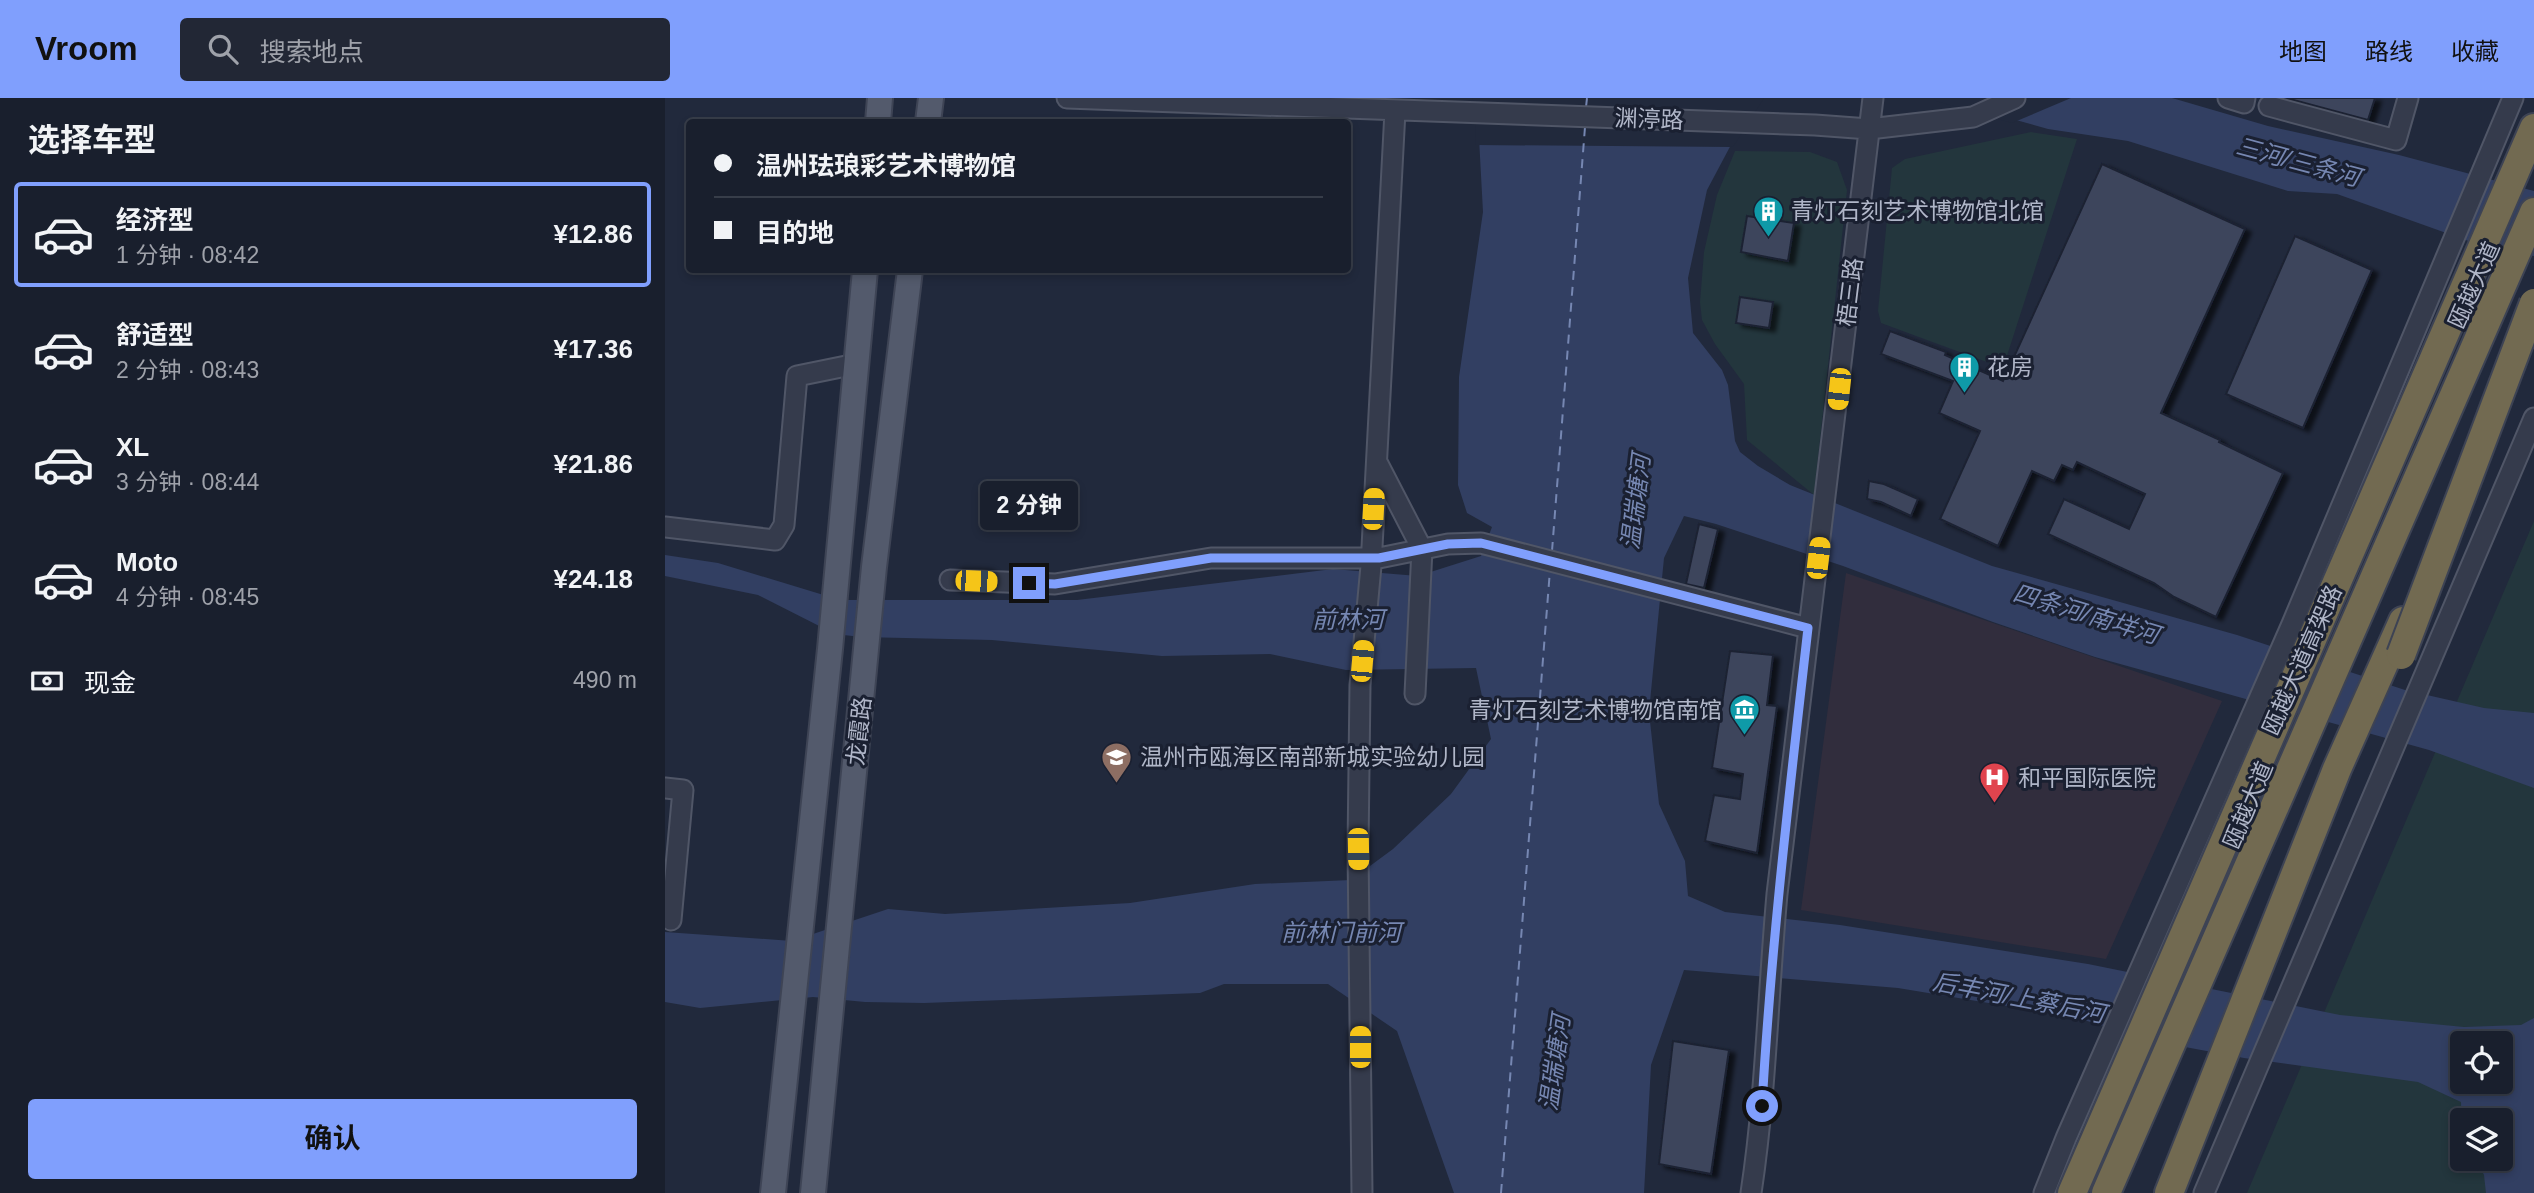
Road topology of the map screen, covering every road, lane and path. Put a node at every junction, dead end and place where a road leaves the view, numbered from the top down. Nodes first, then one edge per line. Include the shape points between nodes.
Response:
1 (880, 98) edge
2 (931, 98) edge
3 (1067, 98) edge
4 (1873, 98) edge
5 (2015, 98) edge
6 (2228, 98) edge
7 (2245, 98) edge
8 (2408, 98) edge
9 (2512, 98) edge
10 (2269, 106) dead end
11 (1395, 111) junction
12 (878, 119) edge
13 (928, 119) edge
14 (2534, 128) edge
15 (1869, 130) junction
16 (2530, 159) edge
17 (2534, 212) edge
18 (865, 273) edge
19 (910, 273) edge
20 (2534, 303) edge
21 (2534, 335) edge
22 (856, 364) junction
23 (2532, 425) edge
24 (1376, 460) junction
25 (665, 527) edge
26 (1422, 549) junction
27 (1371, 562) junction
28 (950, 580) dead end
29 (1808, 628) junction
30 (1415, 694) dead end
31 (2345, 772) junction
32 (665, 788) edge
33 (671, 920) dead end
34 (2272, 980) junction
35 (2233, 1077) junction
36 (773, 1193) edge
37 (813, 1193) edge
38 (1362, 1193) edge
39 (1751, 1193) edge
40 (2044, 1193) edge
41 (2072, 1193) edge
42 (2082, 1193) edge
43 (2106, 1193) edge
44 (2169, 1193) edge
45 (2183, 1193) edge
46 (2204, 1193) edge

1 - 12 main road
2 - 13 main road
3 - 11 street, 渊渟路
4 - 15 street, 梧三路
5 - 15 street, 渊渟路 via 1973,117
6 - 7 street via 2244,103
8 - 10 street via 2396,140
9 - 40 street via 2292,625
11 - 15 street, 渊渟路
11 - 24 street
14 - 41 highway, 瓯越大道高架路
15 - 29 street, 梧三路
16 - 42 highway, 瓯越大道
17 - 43 highway, 瓯越大道高架路
18 - 22 main road, 龙霞路
19 - 37 main road, 龙霞路 via 874,567
20 - 31 highway, bridge via 2401,656
21 - 31 highway via 2386,657
22 - 25 street via 797,376 784,525 775,540
22 - 36 main road, 龙霞路
23 - 34 street via 2388,760
24 - 26 street
24 - 27 street
26 - 27 street
26 - 29 street via 1481,543
26 - 30 street
27 - 28 street via 1211,558 1055,584
27 - 38 street via 1360,685
29 - 39 street via 1777,894 1761,1128
31 - 34 highway
32 - 33 street via 683,790
34 - 35 highway
34 - 35 street
35 - 44 highway
35 - 45 highway
35 - 46 street

